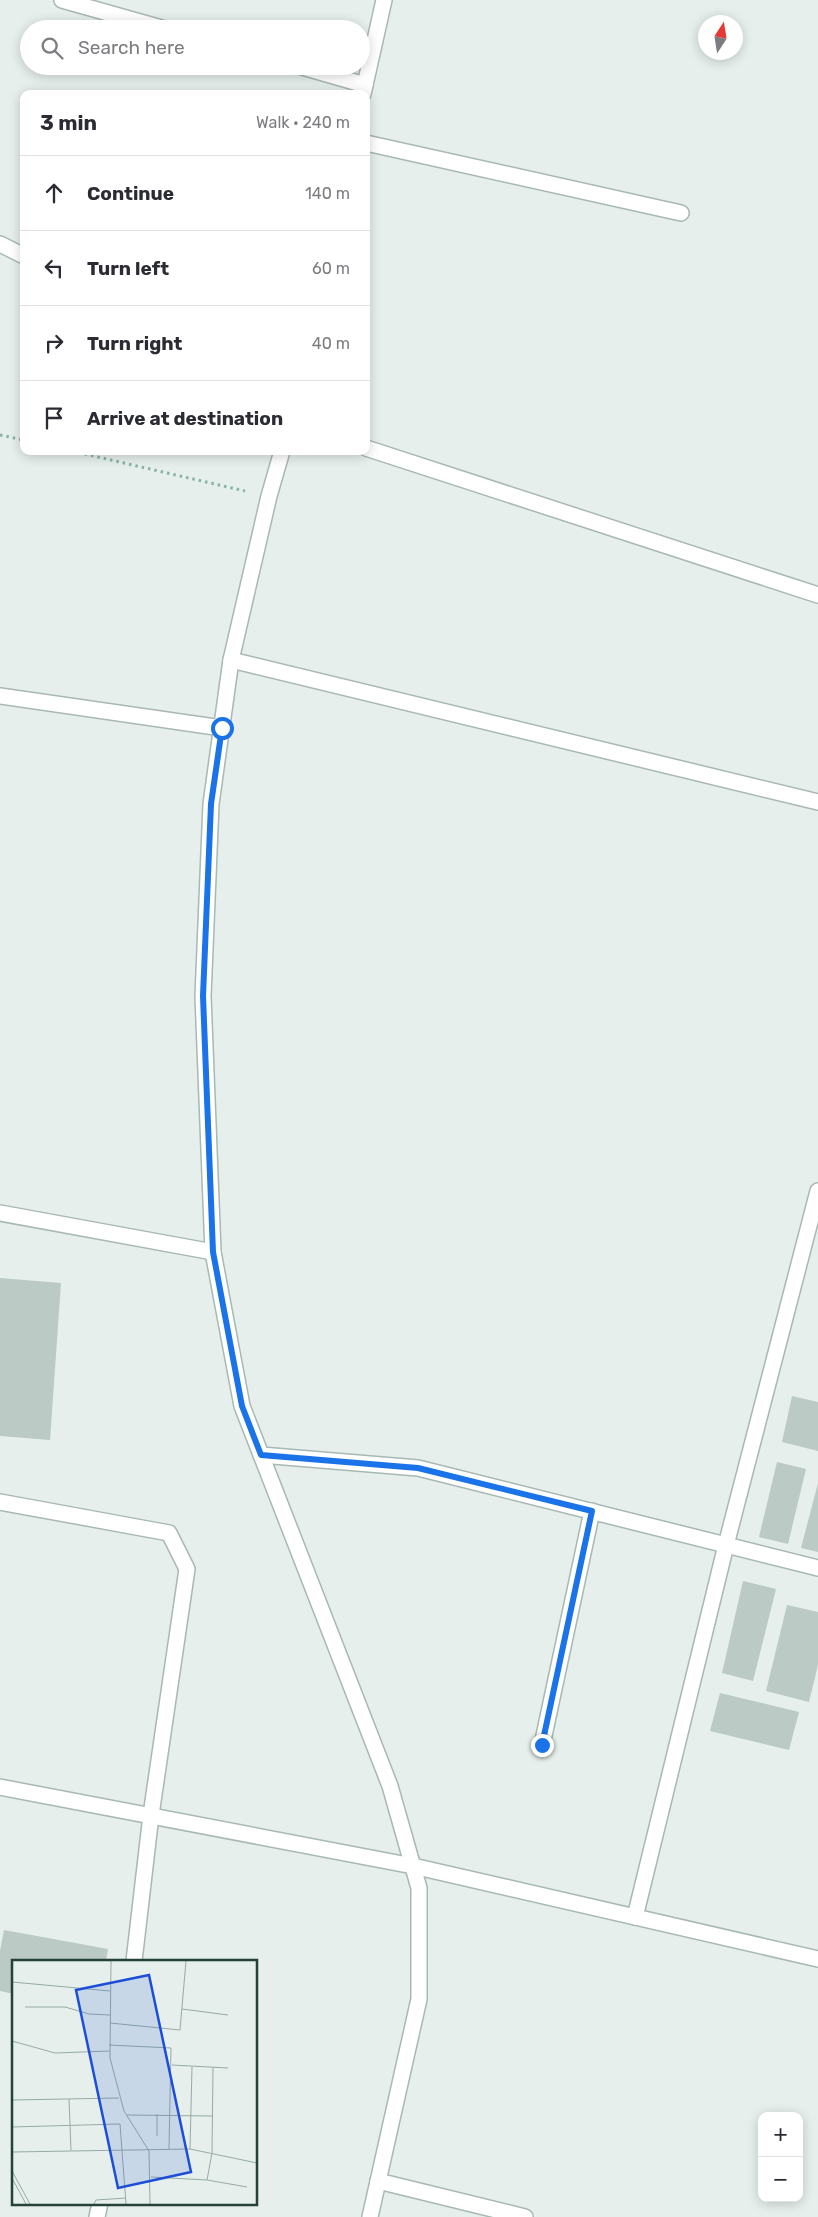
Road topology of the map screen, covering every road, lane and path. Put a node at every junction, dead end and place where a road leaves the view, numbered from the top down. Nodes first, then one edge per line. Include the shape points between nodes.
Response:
1 (62, 0) edge
2 (384, 0) edge
3 (133, 20) edge
4 (370, 62) edge
5 (324, 75) edge
6 (367, 75) edge
7 (364, 89) edge
8 (370, 145) edge
9 (680, 213) dead end
10 (0, 244) edge
11 (20, 254) edge
12 (0, 435) edge
13 (20, 439) edge
14 (370, 449) edge
15 (90, 455) edge
16 (281, 455) edge
17 (269, 496) junction
18 (818, 596) edge
19 (231, 660) junction
20 (0, 696) edge
21 (222, 728) junction
22 (818, 802) edge
23 (818, 1190) edge
24 (0, 1213) edge
25 (213, 1252) junction
26 (261, 1455) junction
27 (0, 1502) edge
28 (592, 1511) junction
29 (726, 1545) junction
30 (818, 1568) edge
31 (542, 1745) dead end
32 (0, 1786) edge
33 (151, 1816) junction
34 (413, 1866) junction
35 (635, 1917) junction
36 (818, 1959) edge
37 (134, 1960) edge
38 (378, 2181) junction
39 (100, 2204) edge
40 (97, 2217) edge
41 (370, 2217) edge
42 (526, 2217) edge

1 - 3 street
2 - 4 street
5 - 7 street
6 - 7 street
8 - 9 street
10 - 11 street
12 - 13 path
14 - 18 street
15 - 17 path
16 - 17 street
17 - 19 street
19 - 21 street
19 - 22 street
20 - 21 street
21 - 25 street via 211,804 203,996
23 - 29 street
24 - 25 street
25 - 26 street via 242,1406
26 - 28 street via 418,1468
26 - 34 street via 390,1786
27 - 33 street via 169,1532 187,1569
28 - 29 street
28 - 31 street
29 - 30 street
29 - 35 street
32 - 33 street
33 - 34 street
33 - 37 street
34 - 35 street
34 - 38 street via 419,1888 419,1999
35 - 36 street
38 - 41 street
38 - 42 street
39 - 40 street

